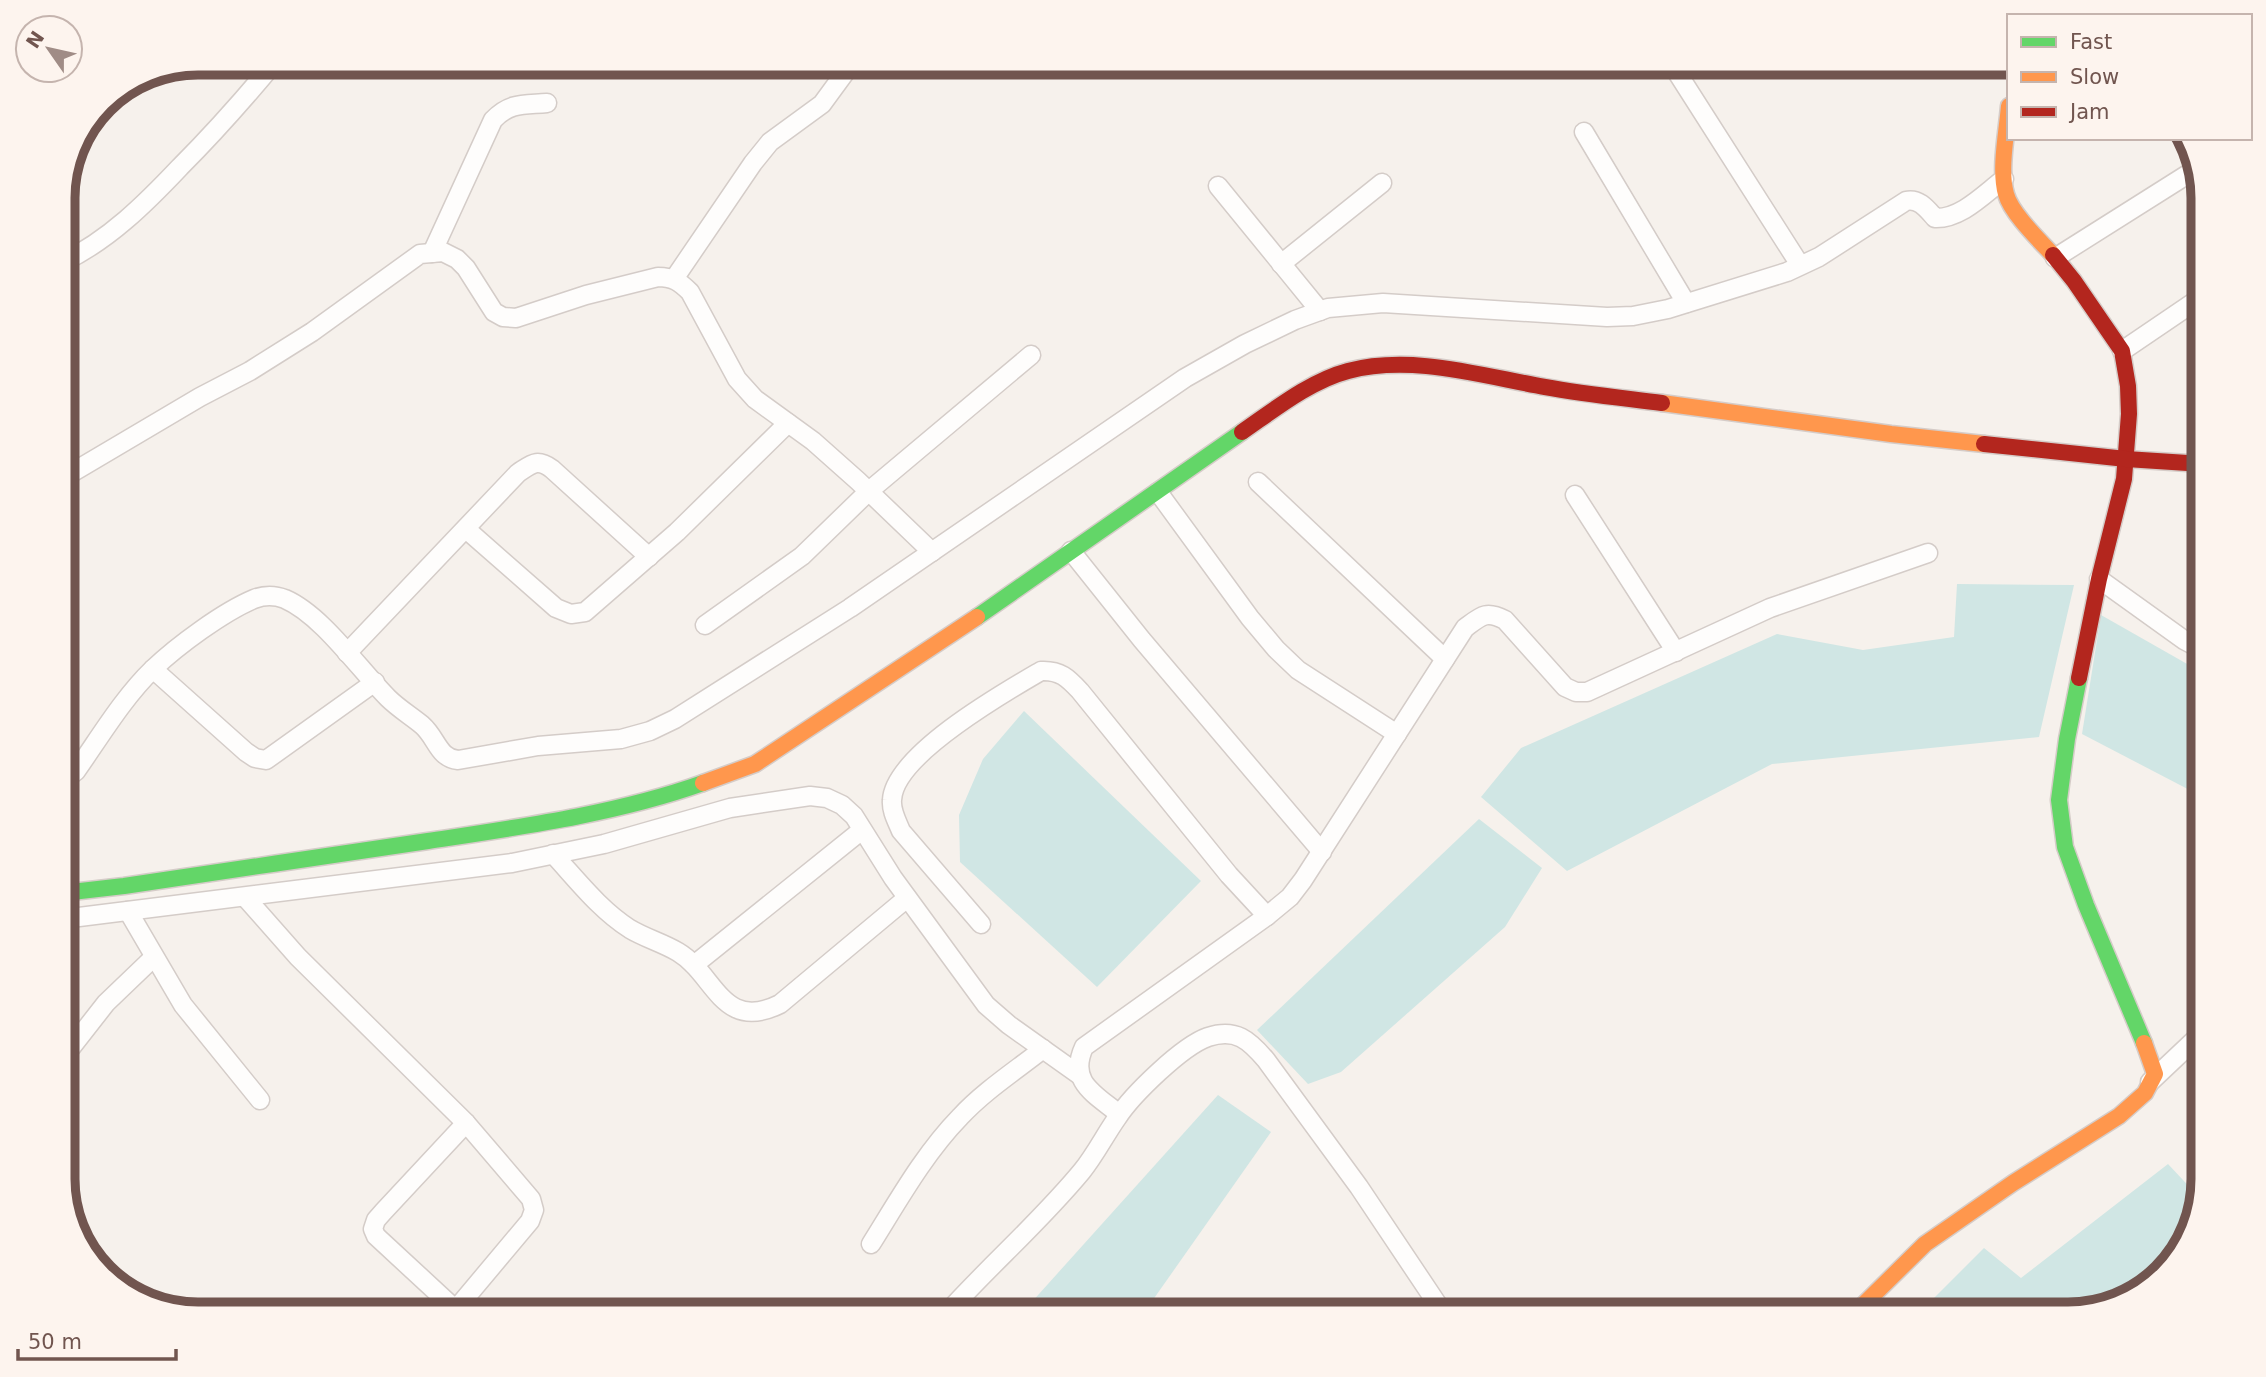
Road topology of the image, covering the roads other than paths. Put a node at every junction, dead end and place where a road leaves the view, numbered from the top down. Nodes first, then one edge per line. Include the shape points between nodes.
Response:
1 (264, 75) edge
2 (843, 75) edge
3 (1679, 75) edge
4 (547, 103) dead end
5 (1584, 132) dead end
6 (2007, 135) edge
7 (2188, 174) edge
8 (2004, 179) junction
9 (1382, 183) dead end
10 (1218, 186) dead end
11 (432, 253) junction
12 (76, 254) edge
13 (2054, 258) junction
14 (1282, 264) junction
15 (1800, 265) junction
16 (674, 279) junction
17 (1686, 303) junction
18 (2190, 305) edge
19 (1320, 311) junction
20 (2122, 351) junction
21 (1031, 355) dead end
22 (788, 423) junction
23 (2190, 465) edge
24 (2125, 469) junction
25 (76, 470) edge
26 (1258, 482) dead end
27 (869, 491) junction
28 (1158, 492) junction
29 (1575, 495) dead end
30 (466, 529) junction
31 (1071, 551) junction
32 (932, 552) junction
33 (1928, 553) dead end
34 (649, 557) junction
35 (2099, 579) junction
36 (705, 625) dead end
37 (2190, 643) edge
38 (1676, 652) junction
39 (347, 653) junction
40 (1445, 659) junction
41 (153, 669) junction
42 (375, 682) junction
43 (1397, 734) junction
44 (76, 771) edge
45 (862, 830) junction
46 (1322, 852) junction
47 (553, 854) junction
48 (76, 892) edge
49 (245, 897) junction
50 (907, 898) junction
51 (128, 911) junction
52 (1267, 916) junction
53 (76, 917) edge
54 (981, 924) dead end
55 (154, 957) junction
56 (694, 965) junction
57 (76, 1041) edge
58 (2191, 1043) edge
59 (1043, 1049) junction
60 (1078, 1074) junction
61 (2150, 1082) junction
62 (260, 1100) dead end
63 (1119, 1114) junction
64 (466, 1123) junction
65 (871, 1244) dead end
66 (444, 1302) edge
67 (462, 1302) edge
68 (957, 1302) edge
69 (1436, 1302) edge
70 (1866, 1302) edge

1 - 12 street via 145,203
2 - 16 street via 822,104 770,142
3 - 15 street
4 - 11 street via 503,109 493,120
5 - 17 street
6 - 8 street
7 - 13 street
8 - 13 street via 2006,196 2016,212
8 - 15 street via 1946,218 1935,218 1913,200 1900,203
9 - 14 street
10 - 14 street
11 - 16 street via 443,252 457,259 494,312 503,317 516,318 658,277
11 - 25 street via 420,254 250,371
13 - 20 street
14 - 19 street
15 - 17 street
16 - 22 street via 690,292 737,379
17 - 19 street via 1633,316 1607,317 1383,303
18 - 20 street
19 - 32 street via 1255,339 1185,379
20 - 24 street via 2128,386
21 - 27 street
22 - 27 street
22 - 34 street
23 - 24 street
24 - 28 street via 1555,389 1424,366 1384,366 1348,371 1319,383
24 - 35 street
26 - 40 street
27 - 32 street
27 - 36 street via 802,556
28 - 31 street
28 - 43 street via 1276,649 1297,670
29 - 38 street
30 - 34 street via 543,598 570,614 585,612
30 - 34 street via 518,473 534,463 544,463
30 - 39 street
31 - 46 street
31 - 48 street via 755,764 674,793 492,831
32 - 42 street via 675,719 621,739 450,759 427,729
33 - 38 street via 1770,608
35 - 37 street
35 - 61 street via 2067,739 2060,800 2065,847 2146,1047 2155,1074
38 - 40 street via 1587,692 1576,692 1565,687 1505,620 1493,614 1480,616 1465,628
39 - 41 street via 312,617 272,595 219,619
39 - 42 street
40 - 43 street
41 - 42 street via 246,752 266,760
41 - 44 street
43 - 46 street
45 - 47 street via 842,805 810,796 730,808
45 - 50 street
45 - 56 street
46 - 52 street via 1290,897
47 - 49 street
47 - 56 street via 611,916
49 - 51 street
49 - 64 street via 298,957
50 - 56 street via 768,1010 752,1012 719,998
50 - 59 street via 986,1004
51 - 53 street
51 - 55 street
52 - 54 street via 1080,691 1066,676 1050,670 983,705 926,749 900,777 892,799 901,831
52 - 60 street via 1084,1047
55 - 57 street via 106,1003
55 - 62 street via 183,1005
58 - 61 street
59 - 60 street
59 - 65 street via 959,1117 920,1167
60 - 63 street
61 - 70 street via 2145,1093 2119,1116 1925,1244
63 - 68 street via 1083,1170
63 - 69 street via 1160,1071 1206,1037 1230,1032 1250,1041 1359,1187
64 - 66 street via 383,1212 373,1229
64 - 67 street via 531,1199 534,1210 530,1222

